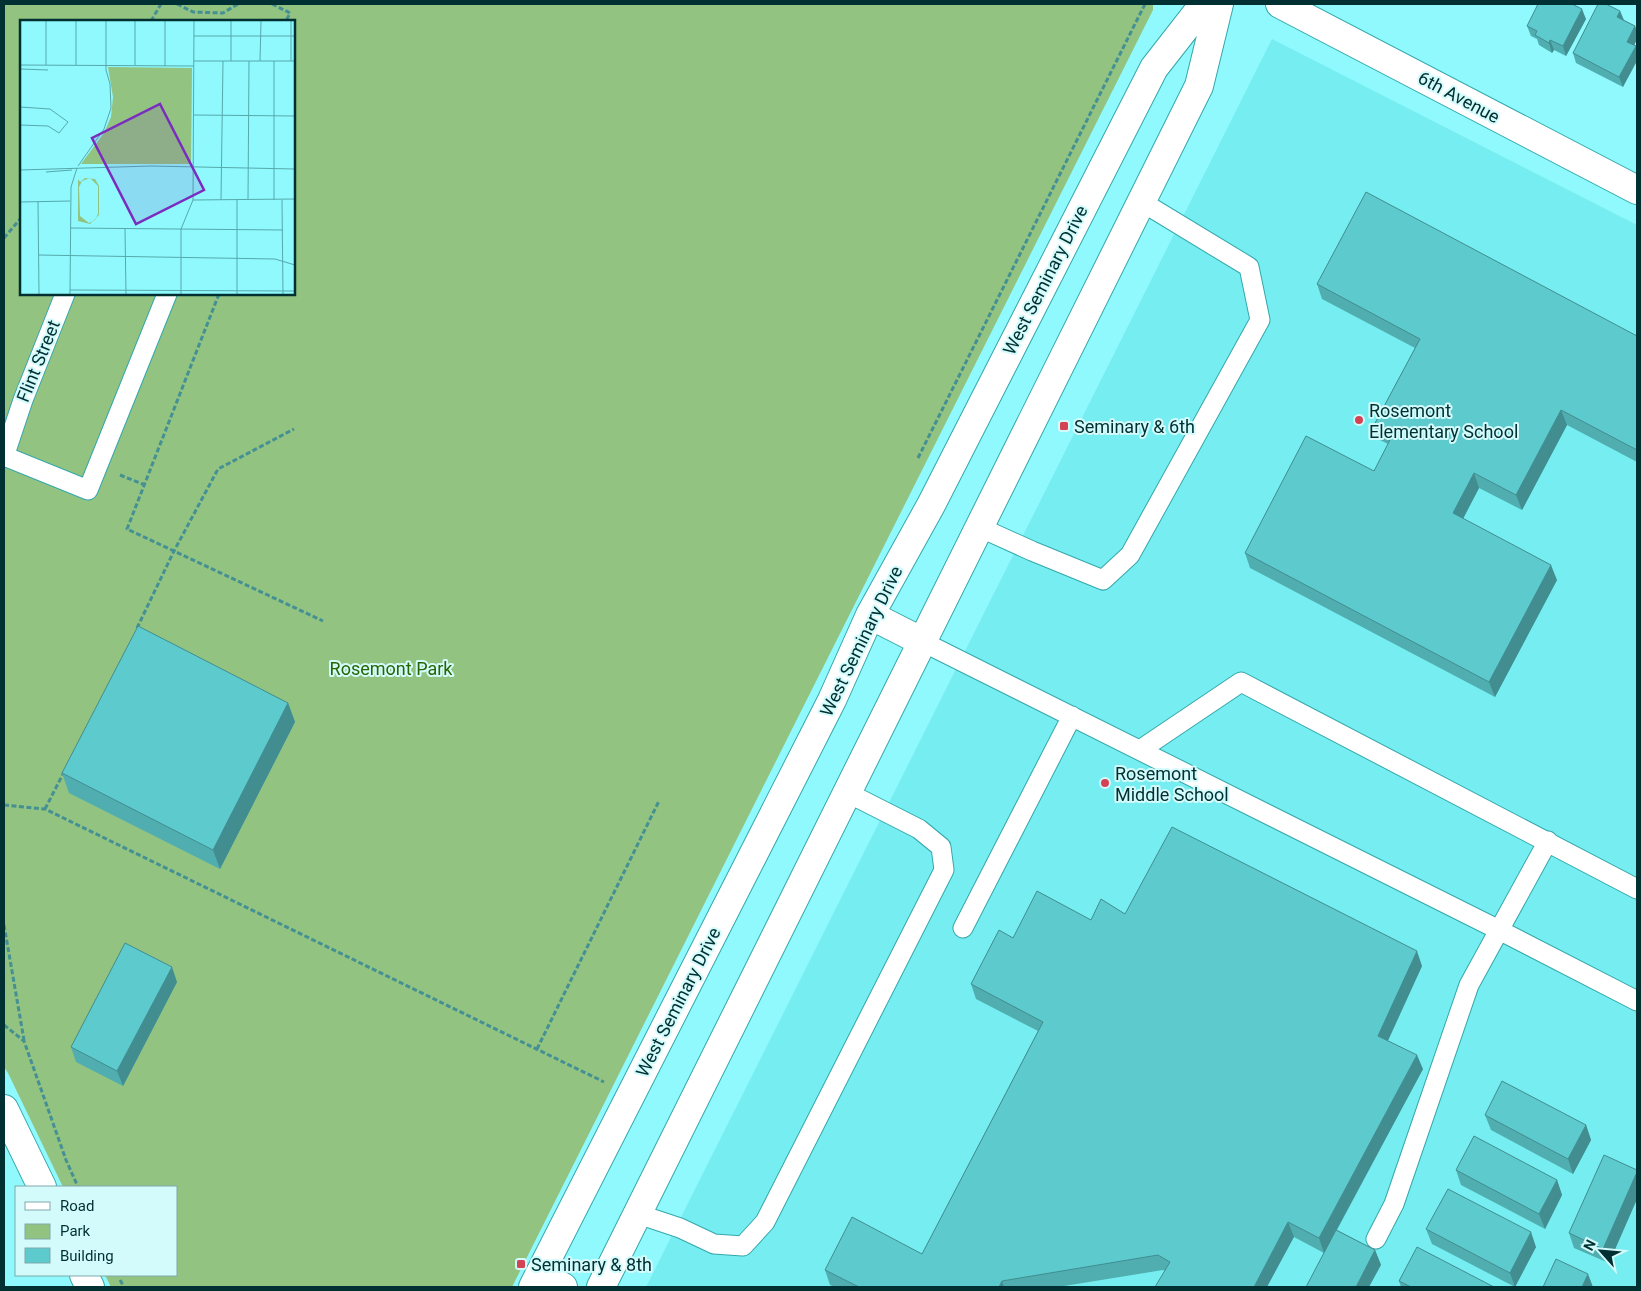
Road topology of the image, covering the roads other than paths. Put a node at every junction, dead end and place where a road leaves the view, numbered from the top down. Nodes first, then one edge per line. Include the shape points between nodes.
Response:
1 (1204, 4) edge
2 (1219, 4) edge
3 (1280, 4) edge
4 (1637, 190) edge
5 (1142, 202) junction
6 (65, 295) edge
7 (167, 295) edge
8 (4, 457) edge
9 (979, 527) junction
10 (870, 616) junction
11 (923, 642) junction
12 (1072, 716) junction
13 (1140, 750) junction
14 (848, 793) junction
15 (1548, 841) junction
16 (1637, 889) edge
17 (963, 928) dead end
18 (1499, 930) junction
19 (1637, 1002) edge
20 (4, 1109) edge
21 (42, 1186) edge
22 (638, 1214) junction
23 (1376, 1239) dead end
24 (546, 1283) edge
25 (601, 1287) edge

1 - 10 main road, West Seminary Drive via 1154,68 931,505
2 - 5 main road via 1199,86
3 - 4 main road, 6th Avenue
5 - 9 main road
5 - 9 lane via 1249,267 1260,320 1130,555 1103,580
6 - 8 lane, Flint Street via 22,400
7 - 8 lane via 88,490
9 - 11 main road
10 - 11 main road
10 - 24 main road, West Seminary Drive via 832,700
11 - 12 lane
11 - 14 main road
12 - 13 lane
12 - 17 lane
13 - 15 lane via 1241,682
13 - 18 lane
14 - 22 main road
14 - 22 lane via 919,829 941,847 944,870 765,1222 743,1246 714,1244
15 - 16 lane
15 - 18 lane
18 - 19 lane
18 - 23 lane via 1469,985 1394,1204
20 - 21 main road
22 - 25 main road

